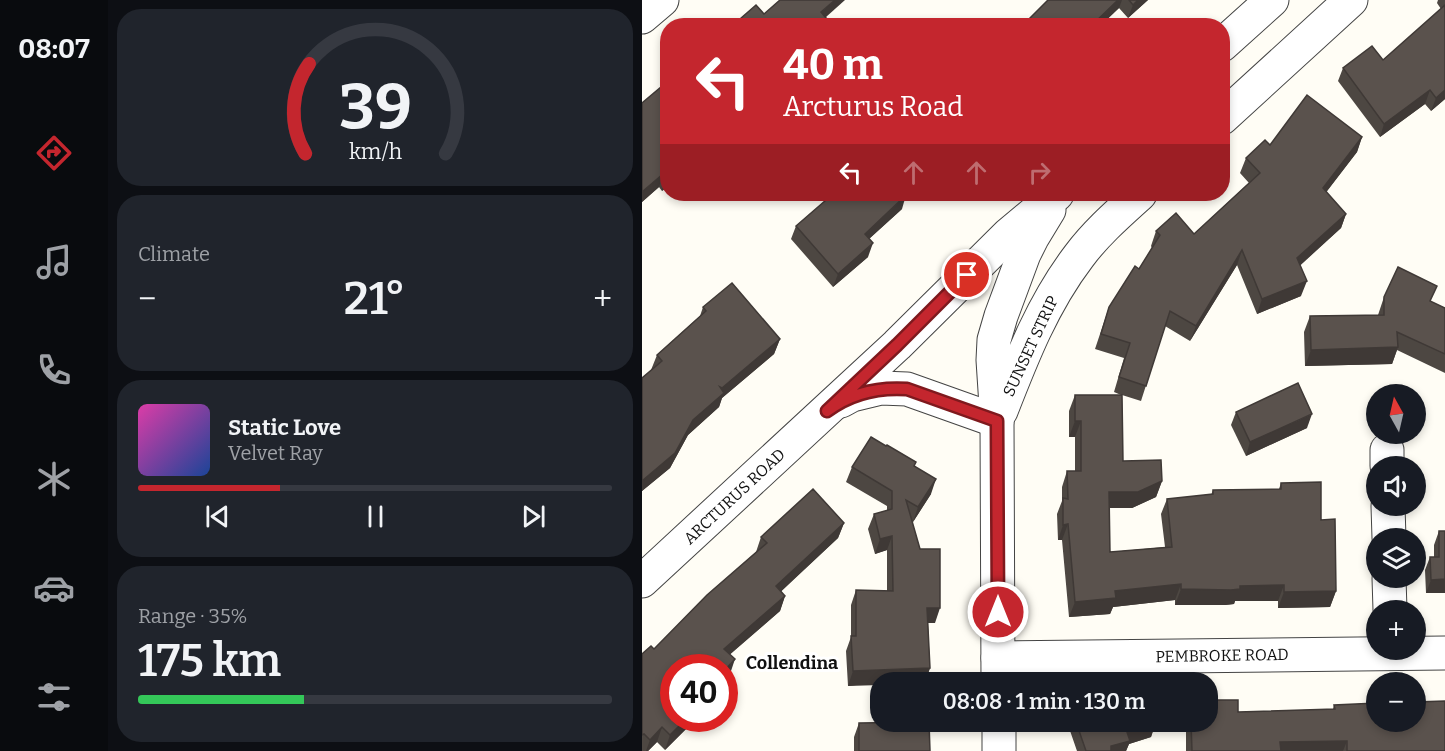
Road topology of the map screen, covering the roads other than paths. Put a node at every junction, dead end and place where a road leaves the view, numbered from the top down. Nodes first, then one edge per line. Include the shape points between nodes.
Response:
1 (662, 0) edge
2 (1272, 0) edge
3 (1351, 0) edge
4 (642, 17) edge
5 (1230, 38) edge
6 (1230, 111) edge
7 (1049, 201) edge
8 (1058, 201) edge
9 (1133, 201) edge
10 (827, 411) junction
11 (997, 421) junction
12 (642, 581) edge
13 (1366, 653) edge
14 (1426, 653) edge
15 (1445, 653) edge
16 (998, 670) edge
17 (999, 732) edge
18 (999, 751) edge

1 - 4 street
2 - 5 street
3 - 6 street
7 - 10 street, ARCTURUS ROAD via 1008,235
8 - 11 street, SUNSET STRIP via 1024,254 999,323 993,350
9 - 11 street, SUNSET STRIP via 1088,244 1049,300
10 - 11 street, ARCTURUS ROAD via 852,395 893,388 907,389
10 - 12 street, ARCTURUS ROAD
11 - 16 street, SUNSET STRIP
13 - 16 street, PEMBROKE ROAD
14 - 15 street, PEMBROKE ROAD
17 - 18 street

